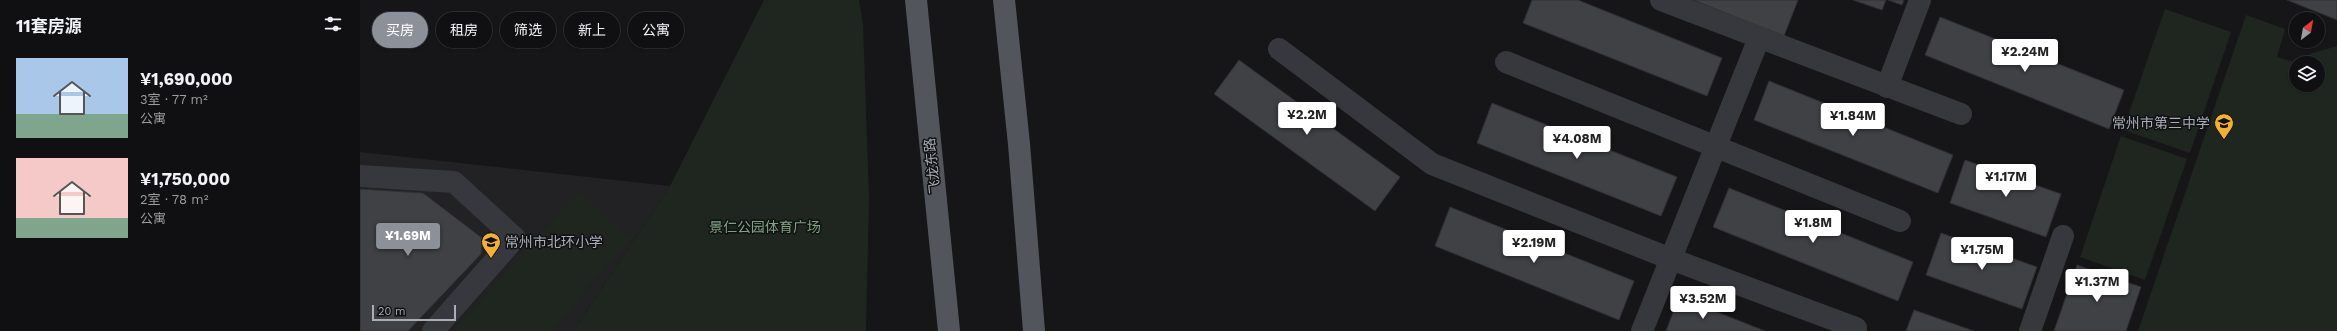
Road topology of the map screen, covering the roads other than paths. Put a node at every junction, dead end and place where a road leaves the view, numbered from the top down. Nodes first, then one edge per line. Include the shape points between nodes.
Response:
1 (916, 0) edge
2 (1004, 0) edge
3 (1661, 0) edge
4 (1920, 0) edge
5 (1759, 38) junction
6 (1279, 49) dead end
7 (1506, 62) dead end
8 (1887, 87) junction
9 (1961, 114) dead end
10 (1716, 147) junction
11 (360, 176) edge
12 (1900, 221) dead end
13 (2063, 236) dead end
14 (1671, 259) junction
15 (1856, 328) dead end
16 (433, 331) edge
17 (948, 331) edge
18 (1034, 331) edge
19 (1642, 331) edge
20 (2030, 331) edge

1 - 17 main road, 飞龙东路
2 - 18 main road
3 - 5 lane
4 - 8 lane
5 - 8 lane
5 - 10 lane
6 - 14 lane via 1432,164
7 - 10 lane
8 - 9 lane
10 - 12 lane
10 - 14 lane
11 - 16 lane via 454,182 515,238
13 - 20 lane
14 - 15 lane
14 - 19 lane

